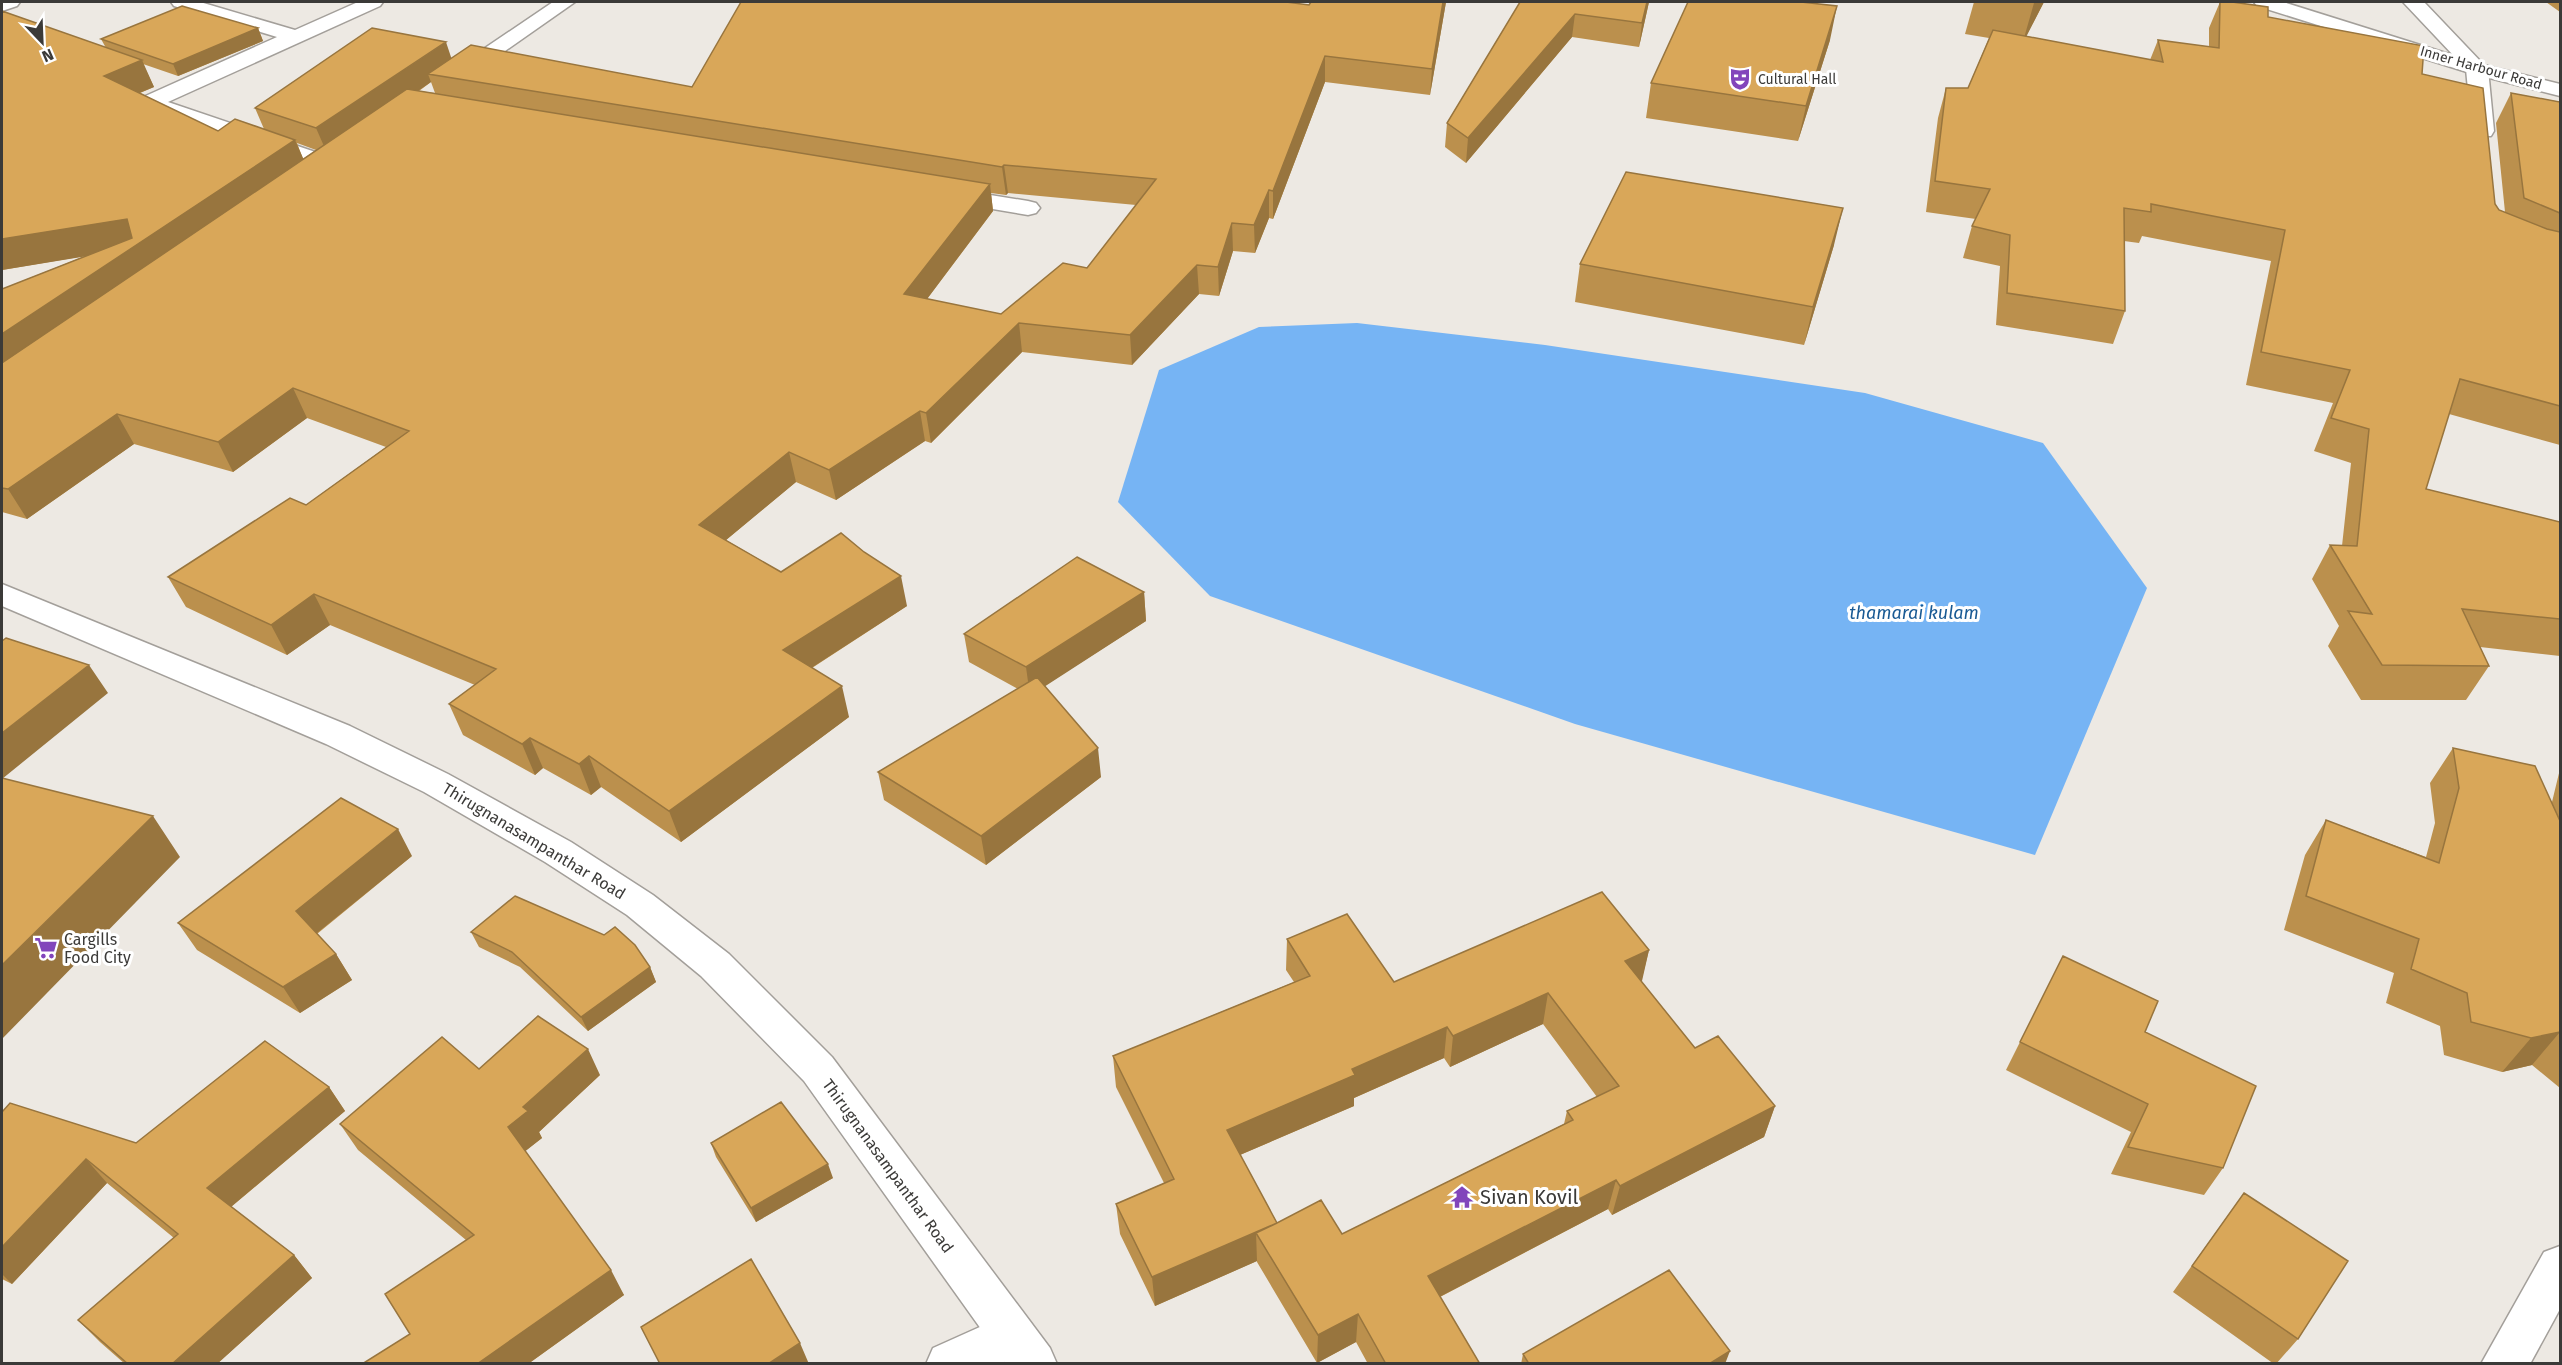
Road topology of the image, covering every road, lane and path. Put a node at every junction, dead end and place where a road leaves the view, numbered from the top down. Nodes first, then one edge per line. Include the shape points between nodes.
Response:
1 (10, 2) edge
2 (181, 2) edge
3 (373, 2) edge
4 (565, 2) edge
5 (2264, 2) edge
6 (2414, 2) edge
7 (2, 5) edge
8 (294, 36) junction
9 (2477, 69) junction
10 (160, 79) dead end
11 (181, 87) junction
12 (441, 87) edge
13 (2560, 90) edge
14 (2485, 152) edge
15 (308, 178) edge
16 (921, 191) edge
17 (1028, 208) dead end
18 (2, 594) edge
19 (2560, 1267) edge
20 (1023, 1349) edge
21 (949, 1364) edge
22 (2504, 1364) edge

1 - 7 main road
2 - 8 main road
3 - 8 main road
4 - 12 main road
5 - 9 main road, Inner Harbour Road
6 - 9 main road
8 - 11 main road
9 - 13 main road, Inner Harbour Road
9 - 14 main road
10 - 11 main road
11 - 15 main road via 149,103 337,158
16 - 17 main road
18 - 20 main road, Thirugnanasampanthar Road via 338,735 436,783 558,852 640,905 715,964 818,1069
19 - 22 main road
20 - 21 main road

